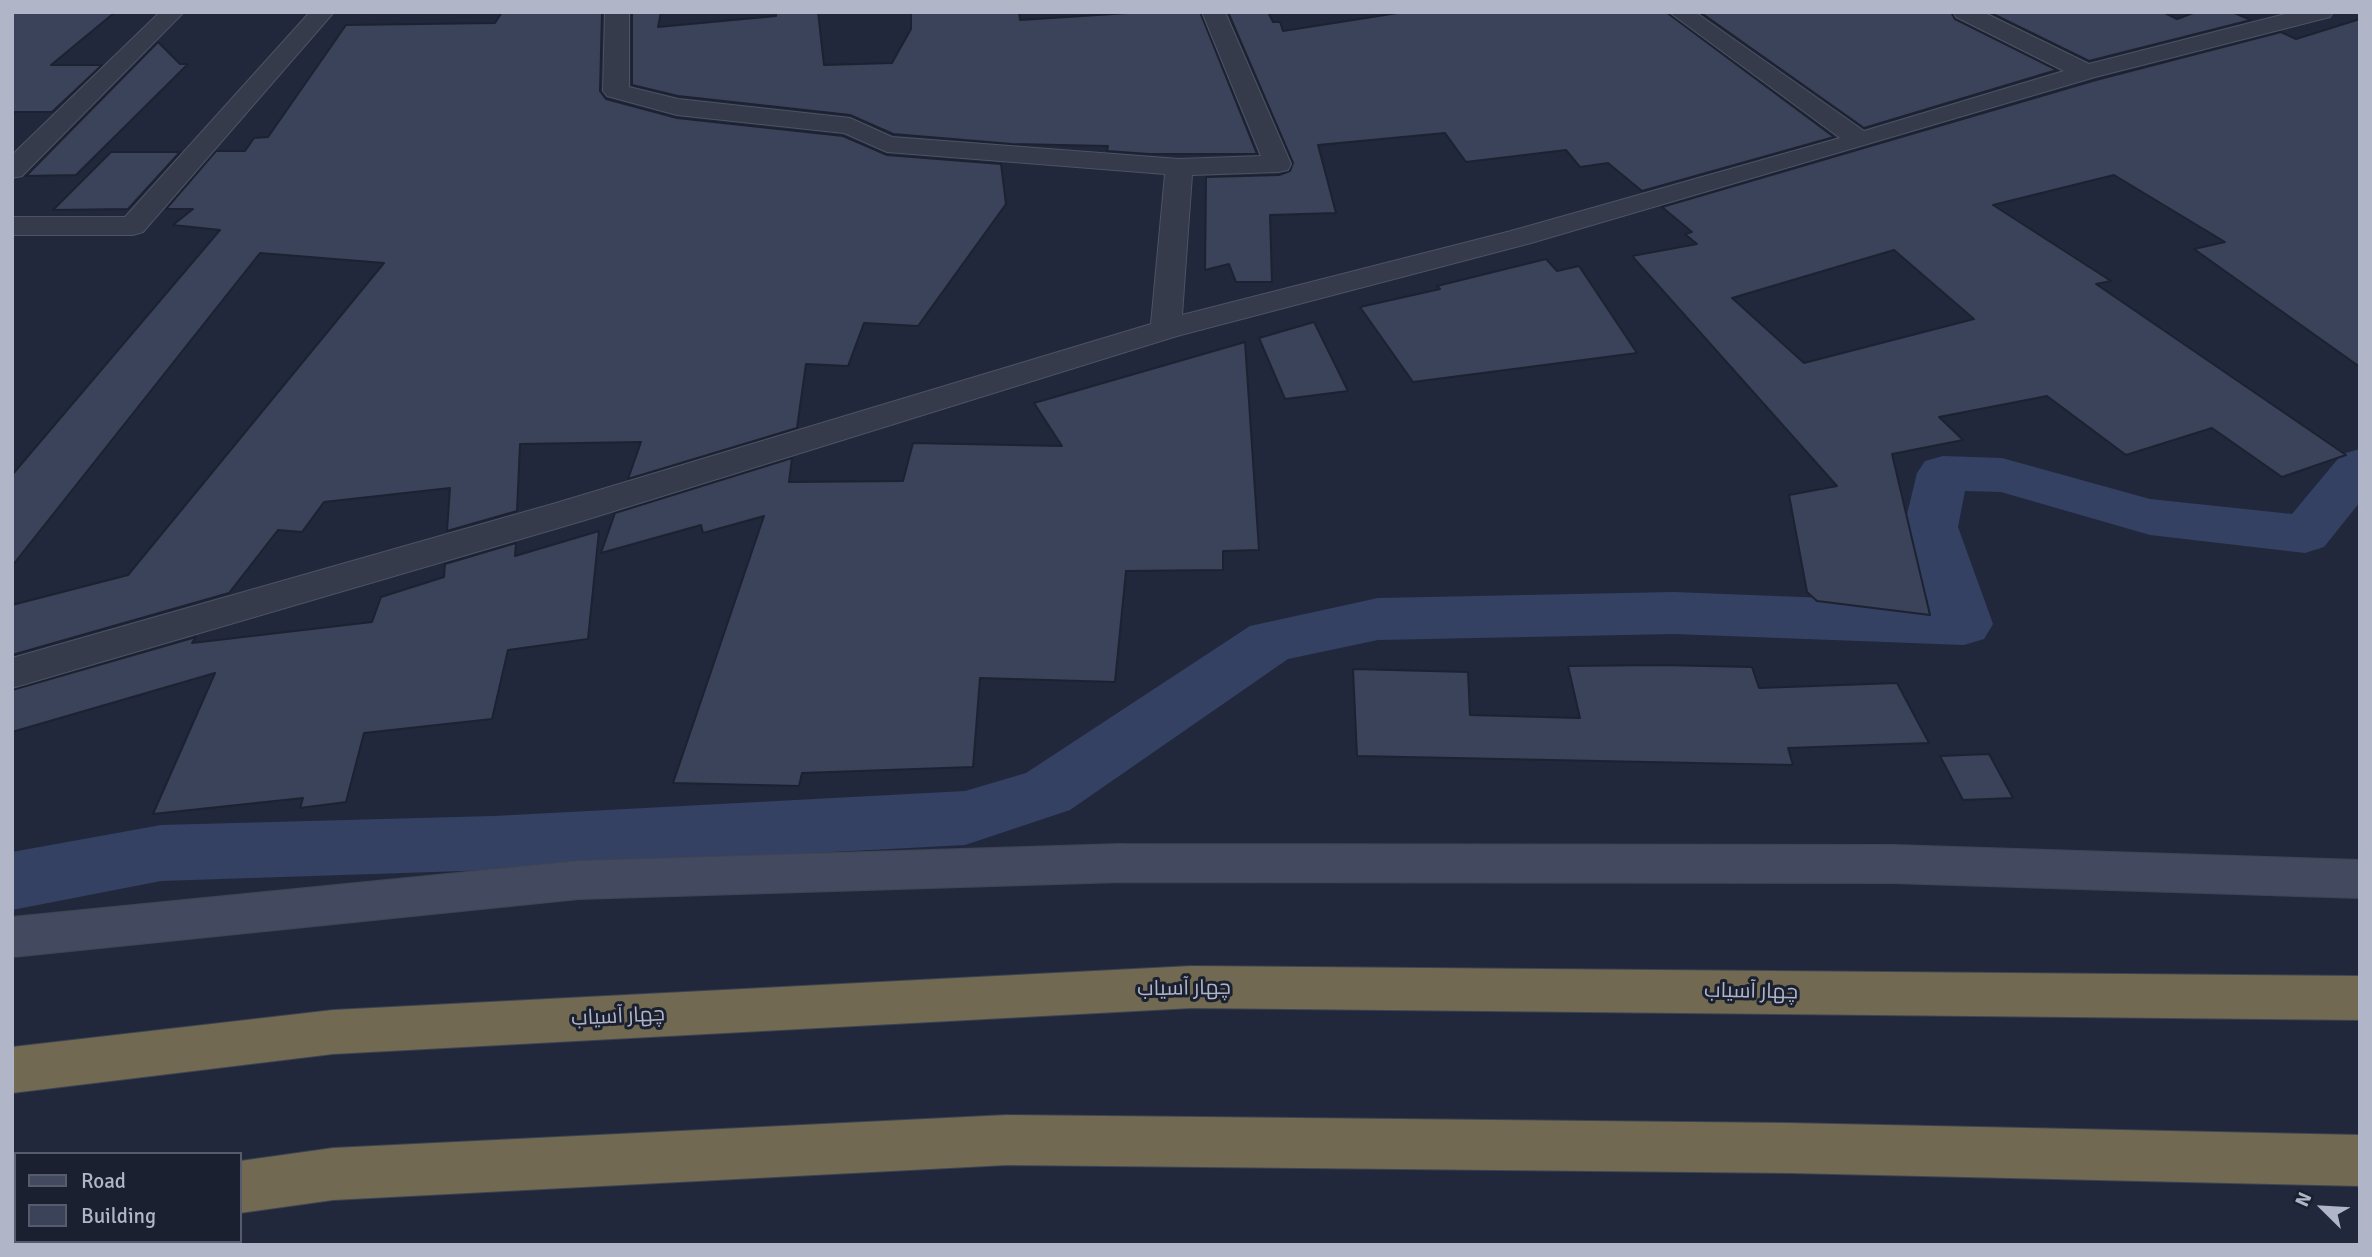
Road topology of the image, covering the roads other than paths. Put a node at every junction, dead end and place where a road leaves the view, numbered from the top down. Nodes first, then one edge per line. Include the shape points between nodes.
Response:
1 (173, 12) edge
2 (323, 12) edge
3 (617, 12) edge
4 (1213, 12) edge
5 (1680, 12) edge
6 (1964, 12) edge
7 (2322, 12) edge
8 (2085, 72) junction
9 (1860, 140) junction
10 (1180, 167) junction
11 (12, 170) edge
12 (12, 226) edge
13 (1166, 329) junction
14 (12, 673) edge
15 (2360, 879) edge
16 (12, 937) edge
17 (2360, 998) edge
18 (12, 1070) edge
19 (2360, 1161) edge
20 (242, 1187) edge

1 - 11 street
2 - 12 street via 133,226
3 - 10 street via 616,91 677,107 850,126 887,144
4 - 10 street via 1278,164
5 - 9 street
6 - 8 street
7 - 8 street
8 - 9 street
9 - 13 street via 1521,237
10 - 13 street
13 - 14 street via 594,505
15 - 16 street via 1892,864 1121,863 579,880
17 - 18 highway, چهار آسیاب via 1192,987 333,1032
19 - 20 highway via 1789,1148 1007,1140 333,1174

